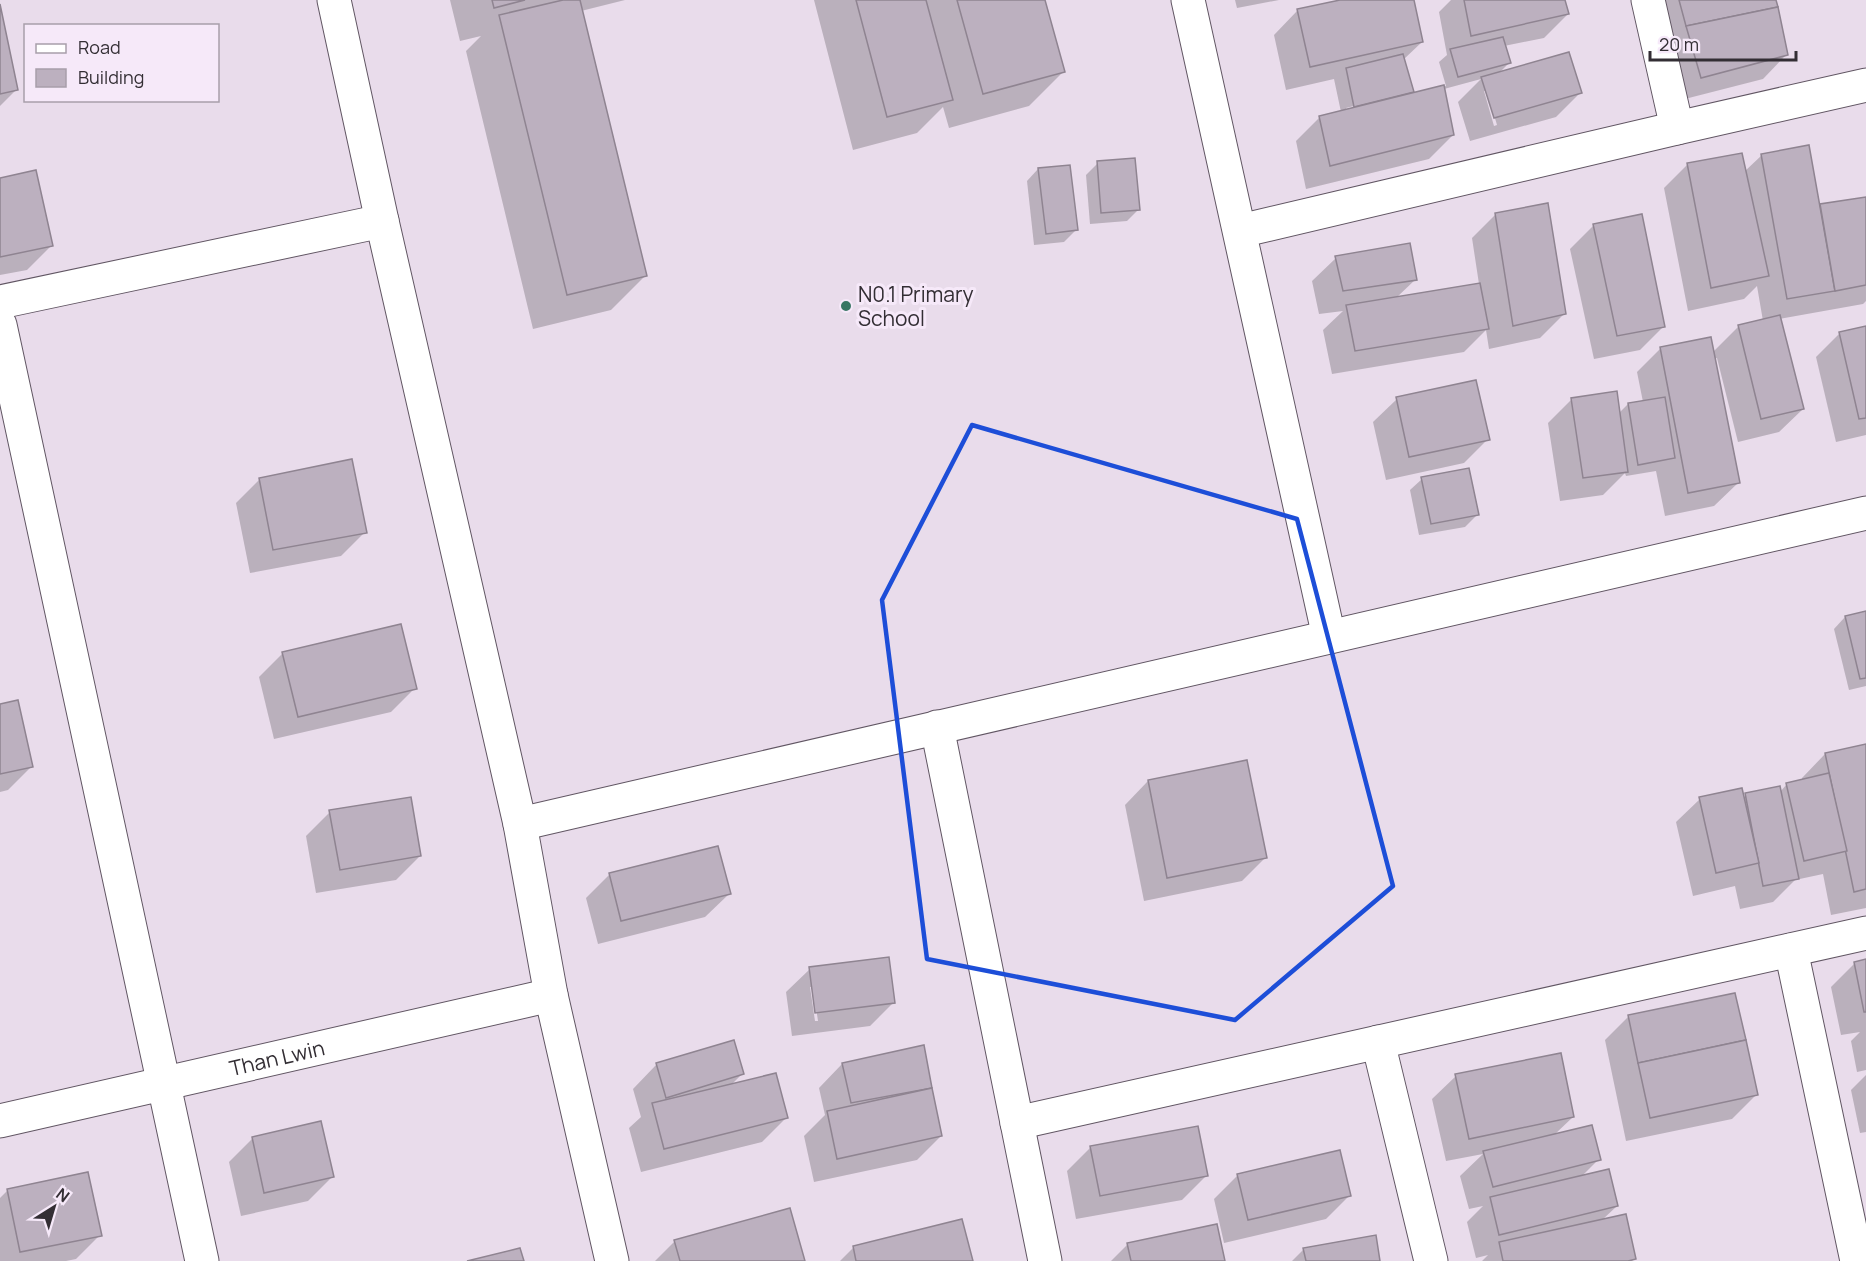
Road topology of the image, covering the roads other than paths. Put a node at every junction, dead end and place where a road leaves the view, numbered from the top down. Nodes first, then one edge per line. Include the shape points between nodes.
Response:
1 (334, 0) edge
2 (1188, 0) edge
3 (1648, 0) edge
4 (1866, 86) edge
5 (1677, 128) junction
6 (381, 220) junction
7 (1240, 231) junction
8 (0, 302) edge
9 (0, 326) edge
10 (1866, 513) edge
11 (1329, 637) junction
12 (937, 727) junction
13 (520, 824) junction
14 (1866, 933) edge
15 (1791, 950) junction
16 (551, 995) junction
17 (1378, 1042) junction
18 (164, 1083) junction
19 (0, 1120) edge
20 (1017, 1123) junction
21 (202, 1261) edge
22 (612, 1261) edge
23 (1045, 1261) edge
24 (1431, 1261) edge
25 (1857, 1261) edge

1 - 6 street
2 - 7 street
3 - 5 street
4 - 5 street
5 - 7 street
6 - 8 street
6 - 13 street
7 - 11 street
9 - 18 street
10 - 11 street
11 - 12 street
12 - 13 street
12 - 20 street
13 - 16 street
14 - 15 street
15 - 17 street
15 - 25 street
16 - 18 street, Than Lwin
16 - 22 street
17 - 20 street
17 - 24 street
18 - 19 street, Than Lwin
18 - 21 street
20 - 23 street

